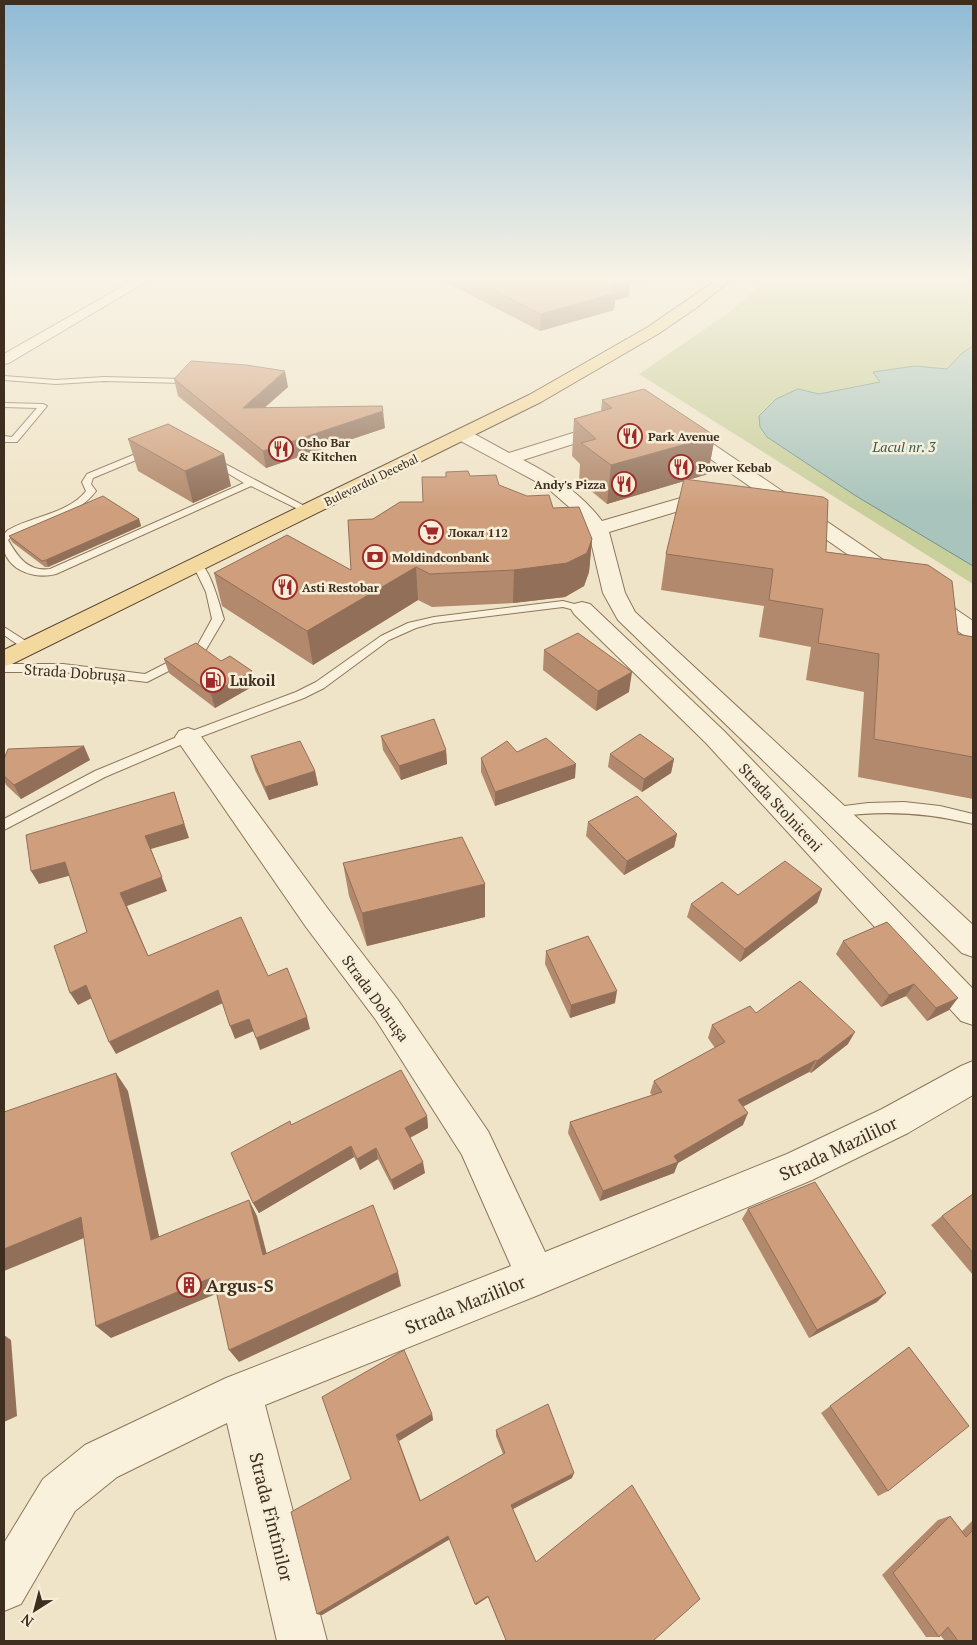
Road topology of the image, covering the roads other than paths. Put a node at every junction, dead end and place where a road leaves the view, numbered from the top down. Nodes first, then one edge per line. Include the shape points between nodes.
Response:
1 (613, 355) edge
2 (4, 378) edge
3 (182, 381) edge
4 (4, 405) edge
5 (628, 420) edge
6 (668, 421) edge
7 (463, 435) junction
8 (4, 439) edge
9 (156, 449) edge
10 (200, 453) edge
11 (507, 459) junction
12 (754, 482) junction
13 (251, 483) junction
14 (309, 511) junction
15 (598, 529) junction
16 (4, 540) edge
17 (198, 565) junction
18 (582, 609) joint
19 (4, 630) edge
20 (973, 631) edge
21 (28, 647) junction
22 (4, 659) edge
23 (4, 668) edge
24 (188, 737) junction
25 (834, 812) junction
26 (973, 819) edge
27 (4, 825) edge
28 (973, 944) edge
29 (973, 1011) edge
30 (973, 1077) edge
31 (536, 1276) junction
32 (241, 1393) junction
33 (4, 1588) edge
34 (302, 1641) edge

1 - 7 main road, Bulevardul Decebal
2 - 3 lane via 56,382 104,379
4 - 8 lane via 44,406 14,440
5 - 11 street
6 - 12 street
7 - 11 street
7 - 14 main road, Bulevardul Decebal
9 - 16 lane via 90,476 87,486 91,491 83,502 14,531
10 - 13 lane
11 - 15 street via 559,488 583,509
12 - 15 street
12 - 20 street
13 - 14 lane
13 - 16 lane via 42,575 13,559
14 - 17 main road, Bulevardul Decebal
15 - 25 street via 614,593 626,615
17 - 21 main road, Bulevardul Decebal
17 - 23 lane, Strada Dobrușa via 211,592 218,618 200,650 147,678 63,668
18 - 24 lane via 563,604 412,625 385,638 320,685
18 - 29 street, Strada Stolniceni via 715,736
19 - 21 lane
21 - 22 main road, Bulevardul Decebal
24 - 27 lane via 100,774
24 - 31 street, Strada Dobrușa via 317,918 388,1010 475,1142
25 - 26 lane via 857,808 923,809
25 - 28 street
30 - 31 street, Strada Mazililor via 895,1121 799,1167
31 - 32 street, Strada Mazililor
32 - 33 street, Strada Mazililor via 101,1461 59,1495
32 - 34 street, Strada Fîntînilor

